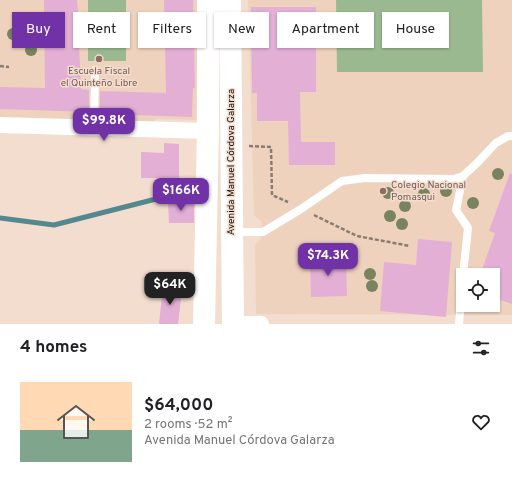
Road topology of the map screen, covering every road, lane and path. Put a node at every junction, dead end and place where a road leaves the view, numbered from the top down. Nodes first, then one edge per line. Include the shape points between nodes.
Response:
1 (208, 0) edge
2 (230, 0) edge
3 (0, 66) edge
4 (9, 67) dead end
5 (95, 70) dead end
6 (0, 126) edge
7 (94, 128) junction
8 (208, 131) junction
9 (512, 136) edge
10 (463, 176) junction
11 (232, 232) junction
12 (464, 268) edge
13 (460, 312) edge
14 (204, 324) edge
15 (233, 324) edge
16 (261, 324) edge
17 (459, 324) edge

1 - 8 main road
2 - 11 main road, Avenida Manuel Córdova Galarza
3 - 4 path
5 - 7 lane
6 - 7 street
7 - 8 street
8 - 14 main road
9 - 10 lane via 496,143
10 - 11 lane via 454,179 365,178 342,181 263,232
10 - 12 lane via 456,210 468,228
11 - 15 main road, Avenida Manuel Córdova Galarza
13 - 17 lane
15 - 16 street

